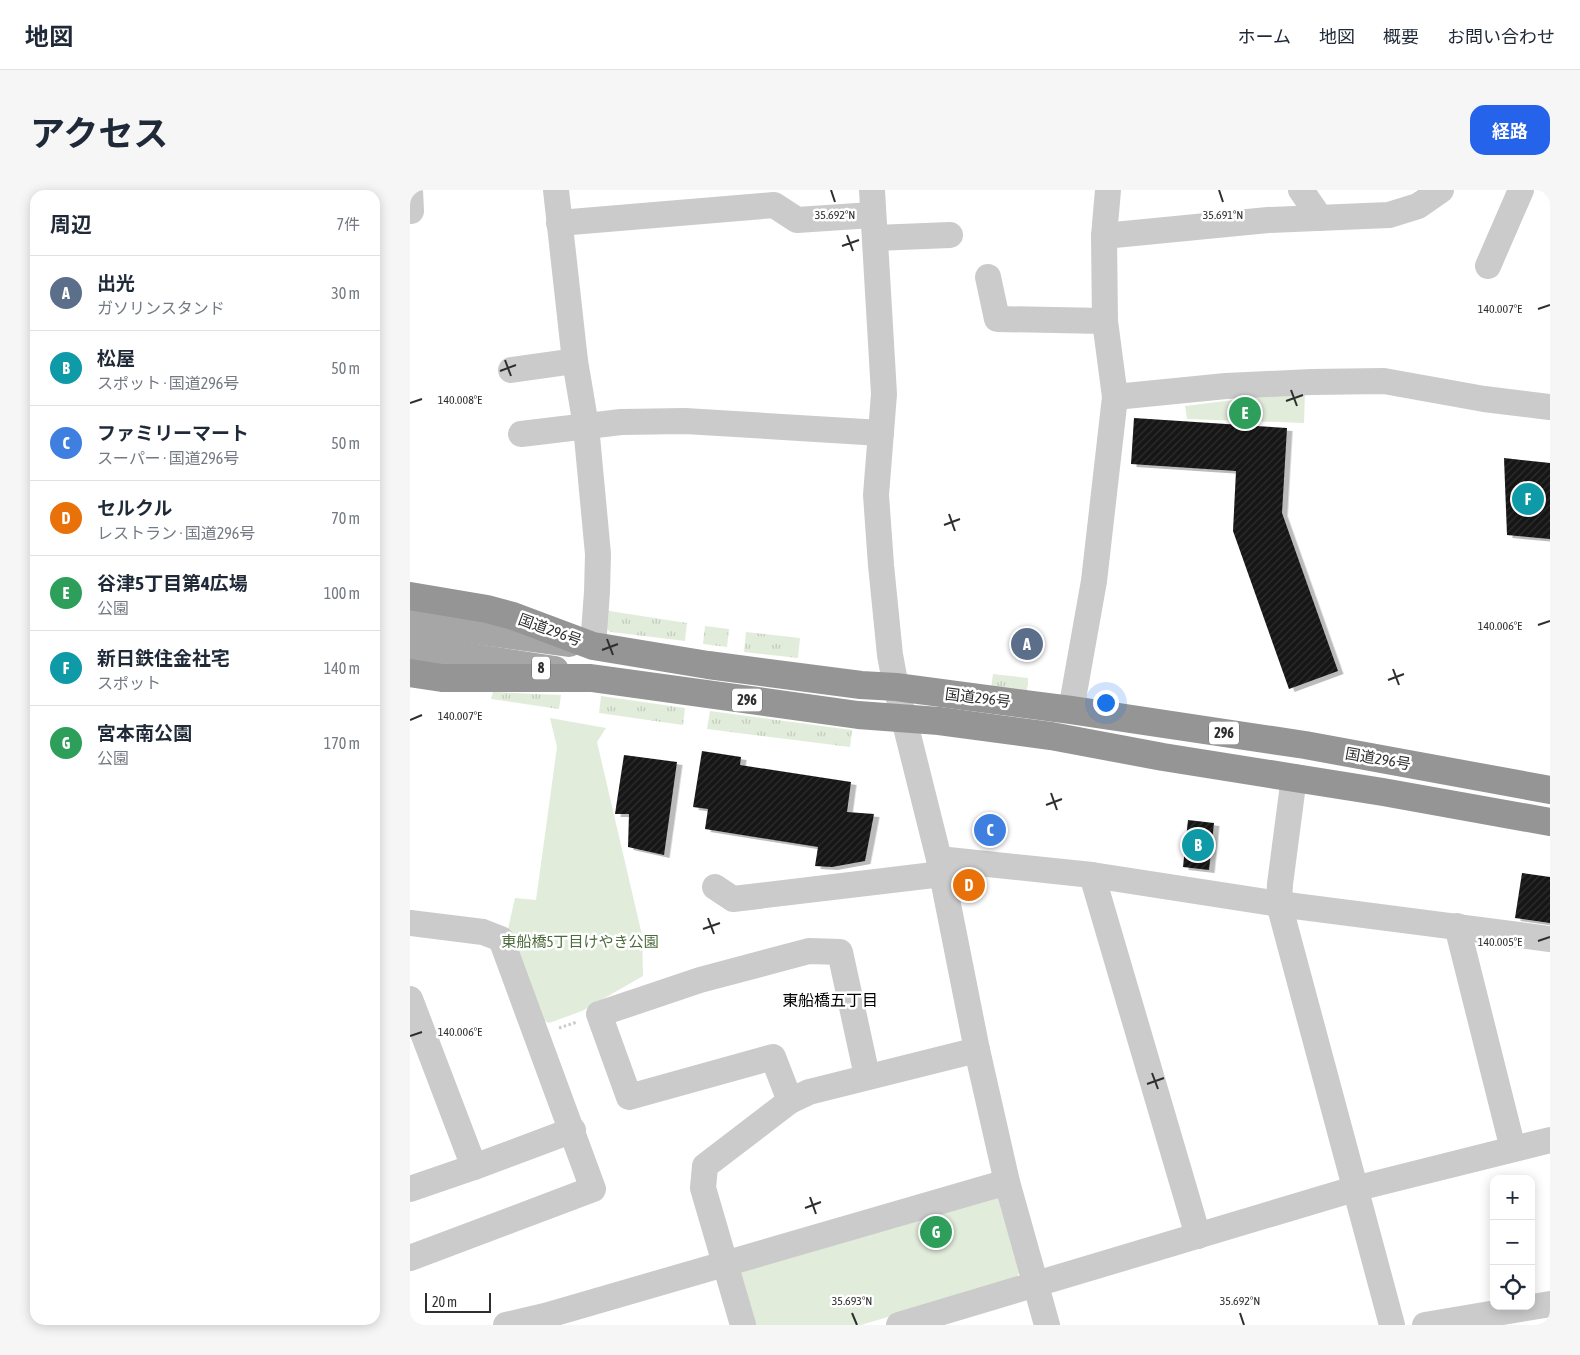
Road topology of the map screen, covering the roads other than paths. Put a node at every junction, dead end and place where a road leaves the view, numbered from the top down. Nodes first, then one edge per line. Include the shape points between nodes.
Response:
1 (410, 190) edge
2 (556, 190) edge
3 (1108, 190) edge
4 (1300, 190) edge
5 (1441, 190) edge
6 (1521, 190) edge
7 (410, 211) edge
8 (873, 214) edge
9 (1320, 218) junction
10 (558, 223) junction
11 (950, 235) dead end
12 (1104, 236) junction
13 (1488, 266) dead end
14 (988, 277) dead end
15 (1105, 321) junction
16 (575, 361) junction
17 (511, 370) dead end
18 (1115, 397) junction
19 (1550, 407) edge
20 (586, 426) junction
21 (881, 433) junction
22 (521, 434) dead end
23 (410, 596) edge
24 (410, 621) edge
25 (593, 646) junction
26 (410, 648) edge
27 (410, 673) edge
28 (591, 678) junction
29 (896, 687) junction
30 (1071, 710) junction
31 (904, 718) junction
32 (1294, 777) junction
33 (1550, 790) edge
34 (1550, 822) edge
35 (940, 867) junction
36 (1092, 875) junction
37 (714, 887) dead end
38 (1278, 904) junction
39 (410, 923) edge
40 (1457, 926) junction
41 (1550, 939) edge
42 (410, 998) edge
43 (977, 1050) junction
44 (867, 1076) junction
45 (790, 1101) junction
46 (573, 1130) junction
47 (1550, 1140) edge
48 (1513, 1148) junction
49 (474, 1167) junction
50 (1007, 1182) junction
51 (410, 1189) edge
52 (1354, 1189) junction
53 (1198, 1236) junction
54 (410, 1258) edge
55 (725, 1264) junction
56 (1035, 1285) junction
57 (1550, 1304) edge
58 (546, 1320) edge
59 (1438, 1324) edge
60 (506, 1325) edge
61 (743, 1325) edge
62 (899, 1325) edge
63 (1047, 1325) edge
64 (1392, 1325) edge

1 - 7 street
2 - 10 street
3 - 12 street
4 - 9 street
5 - 9 street via 1418,206 1390,215
6 - 13 street
8 - 10 street via 797,220 774,205
8 - 11 street
8 - 21 street via 884,394
9 - 12 street
10 - 16 street
12 - 15 street
14 - 15 street via 997,319
15 - 18 street
16 - 17 street
16 - 20 street
18 - 19 street via 1226,386 1384,381
18 - 30 street via 1094,582
20 - 21 street via 685,421
20 - 22 street
20 - 25 street via 598,554
21 - 29 street via 876,495 889,647
23 - 25 highway, 国道296号 / 296 via 496,611
24 - 25 main road, 8
25 - 29 highway, 国道296号 / 296 via 708,665
26 - 28 main road, 8
27 - 28 highway, 国道296号 / 296 via 442,678
28 - 31 highway, 国道296号 / 296 via 858,715
29 - 30 highway, 国道296号 / 296
29 - 31 street
30 - 33 highway, 国道296号 / 296 via 1305,745
31 - 32 highway, 国道296号 / 296 via 1052,736 1163,758
31 - 35 street
32 - 34 highway, 国道296号 / 296
32 - 38 street
35 - 36 street
35 - 37 street via 733,899
35 - 43 street
36 - 38 street
36 - 53 street
38 - 40 street
38 - 52 street
39 - 46 street via 483,932 501,939
40 - 41 street
40 - 48 street
42 - 49 street
43 - 44 street
43 - 50 street
44 - 45 street via 809,1092
44 - 45 street via 840,952 809,951 700,980 599,1014 629,1097 773,1057
45 - 55 street via 705,1166 703,1188
46 - 49 street
46 - 54 street via 593,1189
47 - 48 street
48 - 52 street
49 - 51 street
50 - 55 street
50 - 56 street
52 - 53 street
52 - 64 street
53 - 56 street
55 - 58 street
55 - 61 street
56 - 62 street
56 - 63 street
57 - 59 street
58 - 60 street

